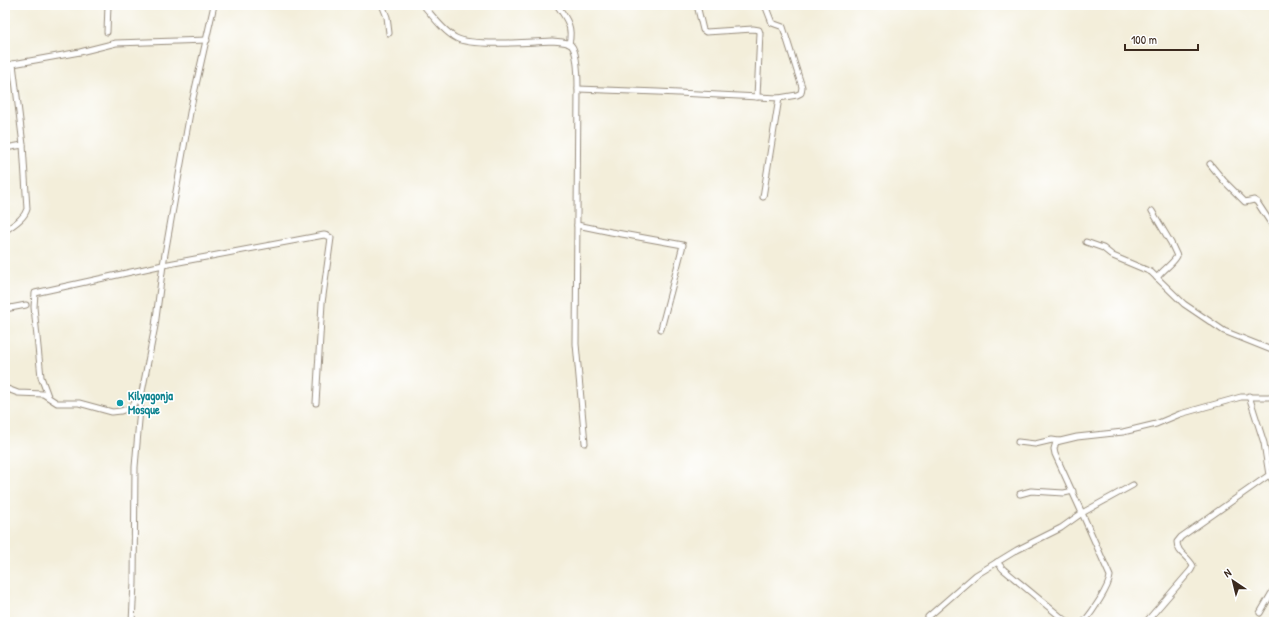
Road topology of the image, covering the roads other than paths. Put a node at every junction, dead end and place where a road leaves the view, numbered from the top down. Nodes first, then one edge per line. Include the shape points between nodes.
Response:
1 (108, 5) edge
2 (214, 5) edge
3 (383, 5) edge
4 (423, 5) edge
5 (557, 5) edge
6 (697, 5) edge
7 (765, 5) edge
8 (107, 32) dead end
9 (389, 33) dead end
10 (207, 40) junction
11 (569, 44) junction
12 (13, 64) junction
13 (5, 66) edge
14 (578, 89) junction
15 (757, 97) junction
16 (779, 98) junction
17 (23, 145) junction
18 (5, 148) edge
19 (1210, 164) dead end
20 (763, 197) dead end
21 (1152, 211) dead end
22 (577, 224) junction
23 (1274, 228) edge
24 (5, 231) edge
25 (1086, 242) dead end
26 (163, 266) junction
27 (1157, 278) junction
28 (26, 305) dead end
29 (5, 309) edge
30 (661, 329) dead end
31 (1274, 351) edge
32 (5, 388) edge
33 (1274, 395) edge
34 (48, 396) junction
35 (1249, 396) junction
36 (141, 397) junction
37 (316, 403) dead end
38 (1059, 441) junction
39 (1018, 442) dead end
40 (586, 443) dead end
41 (1269, 475) junction
42 (1274, 483) edge
43 (1134, 485) dead end
44 (1073, 491) junction
45 (1020, 494) dead end
46 (1082, 513) junction
47 (997, 562) junction
48 (1274, 589) edge
49 (1260, 613) dead end
50 (928, 617) dead end
51 (1061, 620) edge
52 (132, 622) edge
53 (1069, 622) edge
54 (1084, 622) edge
55 (1146, 622) edge

1 - 8 street
2 - 10 street
3 - 9 street
4 - 11 street via 450,34 461,41 552,41
5 - 11 street via 567,19 571,34
6 - 15 street via 703,30 706,32 759,30
7 - 16 street via 772,23 783,28 802,86 801,93
10 - 12 street via 116,42 80,52
10 - 26 street via 191,107
11 - 14 street via 574,51 578,69
12 - 13 street
12 - 17 street
14 - 15 street
14 - 22 street
15 - 16 street
16 - 20 street
17 - 18 street
17 - 24 street via 26,215
19 - 23 street via 1245,202 1258,202
21 - 27 street via 1177,256
22 - 30 street via 683,245
22 - 40 street via 576,344
25 - 27 street via 1151,272
26 - 34 street via 35,293 34,307 41,373
26 - 36 street via 155,326
26 - 37 street via 316,236 331,238 322,303
27 - 31 street via 1188,307 1224,331
28 - 29 street
32 - 34 street via 18,393
33 - 35 street
34 - 36 street via 57,403 79,403 112,412 129,408
35 - 38 street via 1123,432
35 - 41 street via 1264,443
36 - 52 street via 135,468
38 - 39 street via 1035,444
38 - 44 street via 1054,445 1055,454
41 - 42 street
41 - 55 street via 1181,537 1177,546 1193,566
43 - 46 street
44 - 45 street via 1030,491
44 - 46 street
46 - 47 street via 1061,528
46 - 54 street via 1110,576
47 - 50 street via 976,575
47 - 51 street
48 - 49 street
51 - 53 street

